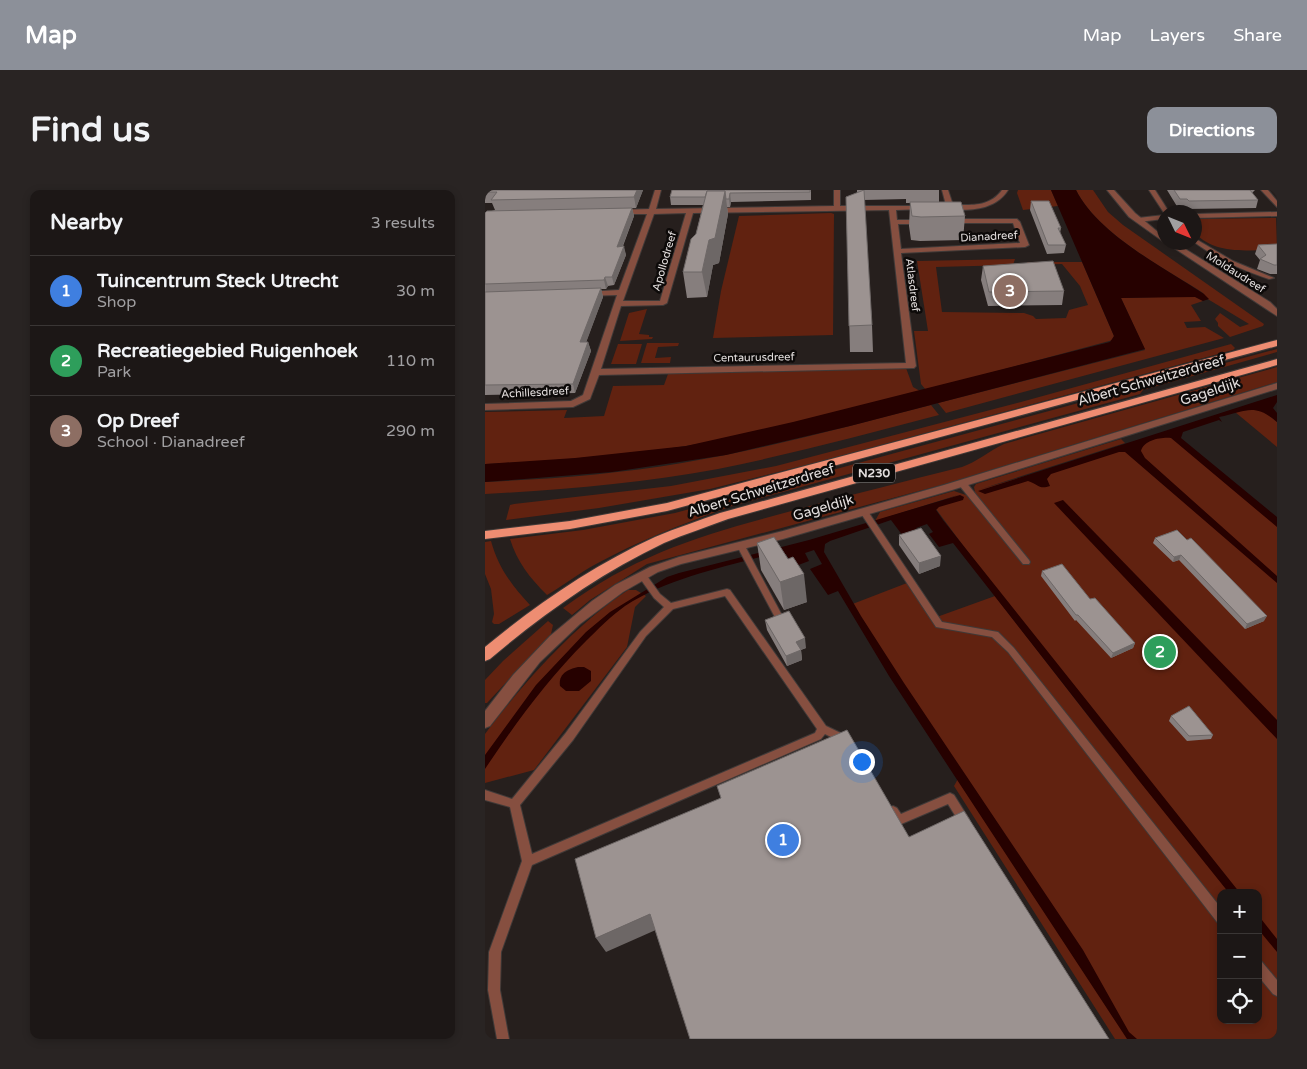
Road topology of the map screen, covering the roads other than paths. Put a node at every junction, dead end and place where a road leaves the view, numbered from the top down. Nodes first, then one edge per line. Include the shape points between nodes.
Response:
1 (658, 190) edge
2 (837, 190) edge
3 (945, 190) edge
4 (1005, 190) edge
5 (1110, 190) edge
6 (1152, 190) edge
7 (1263, 190) edge
8 (1162, 205) edge
9 (1277, 205) edge
10 (950, 207) junction
11 (837, 208) junction
12 (891, 208) junction
13 (652, 211) junction
14 (690, 211) junction
15 (604, 212) edge
16 (1277, 214) edge
17 (1202, 216) edge
18 (1157, 218) edge
19 (1138, 220) junction
20 (932, 221) edge
21 (942, 221) edge
22 (893, 222) junction
23 (1157, 234) edge
24 (1202, 244) edge
25 (1181, 250) edge
26 (897, 251) junction
27 (1271, 278) dead end
28 (623, 292) junction
29 (574, 294) edge
30 (618, 304) junction
31 (1267, 304) junction
32 (1277, 307) edge
33 (1277, 313) edge
34 (1277, 343) edge
35 (1277, 362) edge
36 (911, 366) joint
37 (597, 372) junction
38 (1277, 386) edge
39 (485, 407) edge
40 (963, 483) junction
41 (864, 512) junction
42 (485, 535) edge
43 (741, 546) junction
44 (1026, 562) dead end
45 (649, 584) junction
46 (670, 607) junction
47 (780, 619) edge
48 (485, 655) edge
49 (485, 722) edge
50 (823, 729) junction
51 (854, 744) edge
52 (485, 795) edge
53 (889, 803) edge
54 (515, 804) junction
55 (971, 831) edge
56 (527, 861) junction
57 (1217, 913) edge
58 (1262, 971) edge
59 (1277, 990) edge
60 (503, 1039) edge

1 - 13 street, Apollodreef
2 - 11 street
3 - 10 street
4 - 10 street via 1001,198 991,204
5 - 19 street
6 - 8 street
7 - 9 street
10 - 12 street
11 - 12 street
11 - 14 street
12 - 22 street, Atlasdreef
13 - 14 street
13 - 15 street
13 - 28 street, Apollodreef
14 - 30 street, Apollodreef via 663,303
16 - 17 street
18 - 19 street
19 - 23 street
20 - 22 street
21 - 26 street, Dianadreef via 1010,220 1016,222 1025,245
22 - 26 street, Atlasdreef
24 - 27 lane via 1245,270
25 - 31 street, Moldaudreef
26 - 36 street, Atlasdreef
28 - 29 street
28 - 30 street, Apollodreef
30 - 37 street, Apollodreef
31 - 32 street, Moldaudreef
31 - 33 street, Moldaudreef
34 - 42 highway, Albert Schweitzerdreef / N230 via 693,500 570,525
35 - 48 highway, Albert Schweitzerdreef / N230 via 724,516 651,544 605,570 529,618
36 - 37 street, Centaurusdreef
37 - 39 street, Achillesdreef via 587,397 573,404
38 - 40 street, Gageldijk
40 - 41 street, Gageldijk
40 - 44 lane
41 - 43 street, Gageldijk
41 - 57 lane via 939,624 995,634 1011,650
43 - 45 street, Gageldijk via 683,560
43 - 47 lane
45 - 46 lane
45 - 49 street, Gageldijk via 605,598 566,628
46 - 50 lane via 727,592
46 - 54 lane via 643,634 569,737
50 - 51 lane
50 - 56 lane via 818,736
52 - 54 lane
53 - 55 lane via 899,820 950,798
54 - 56 lane
56 - 60 lane via 495,952 494,990
58 - 59 lane

